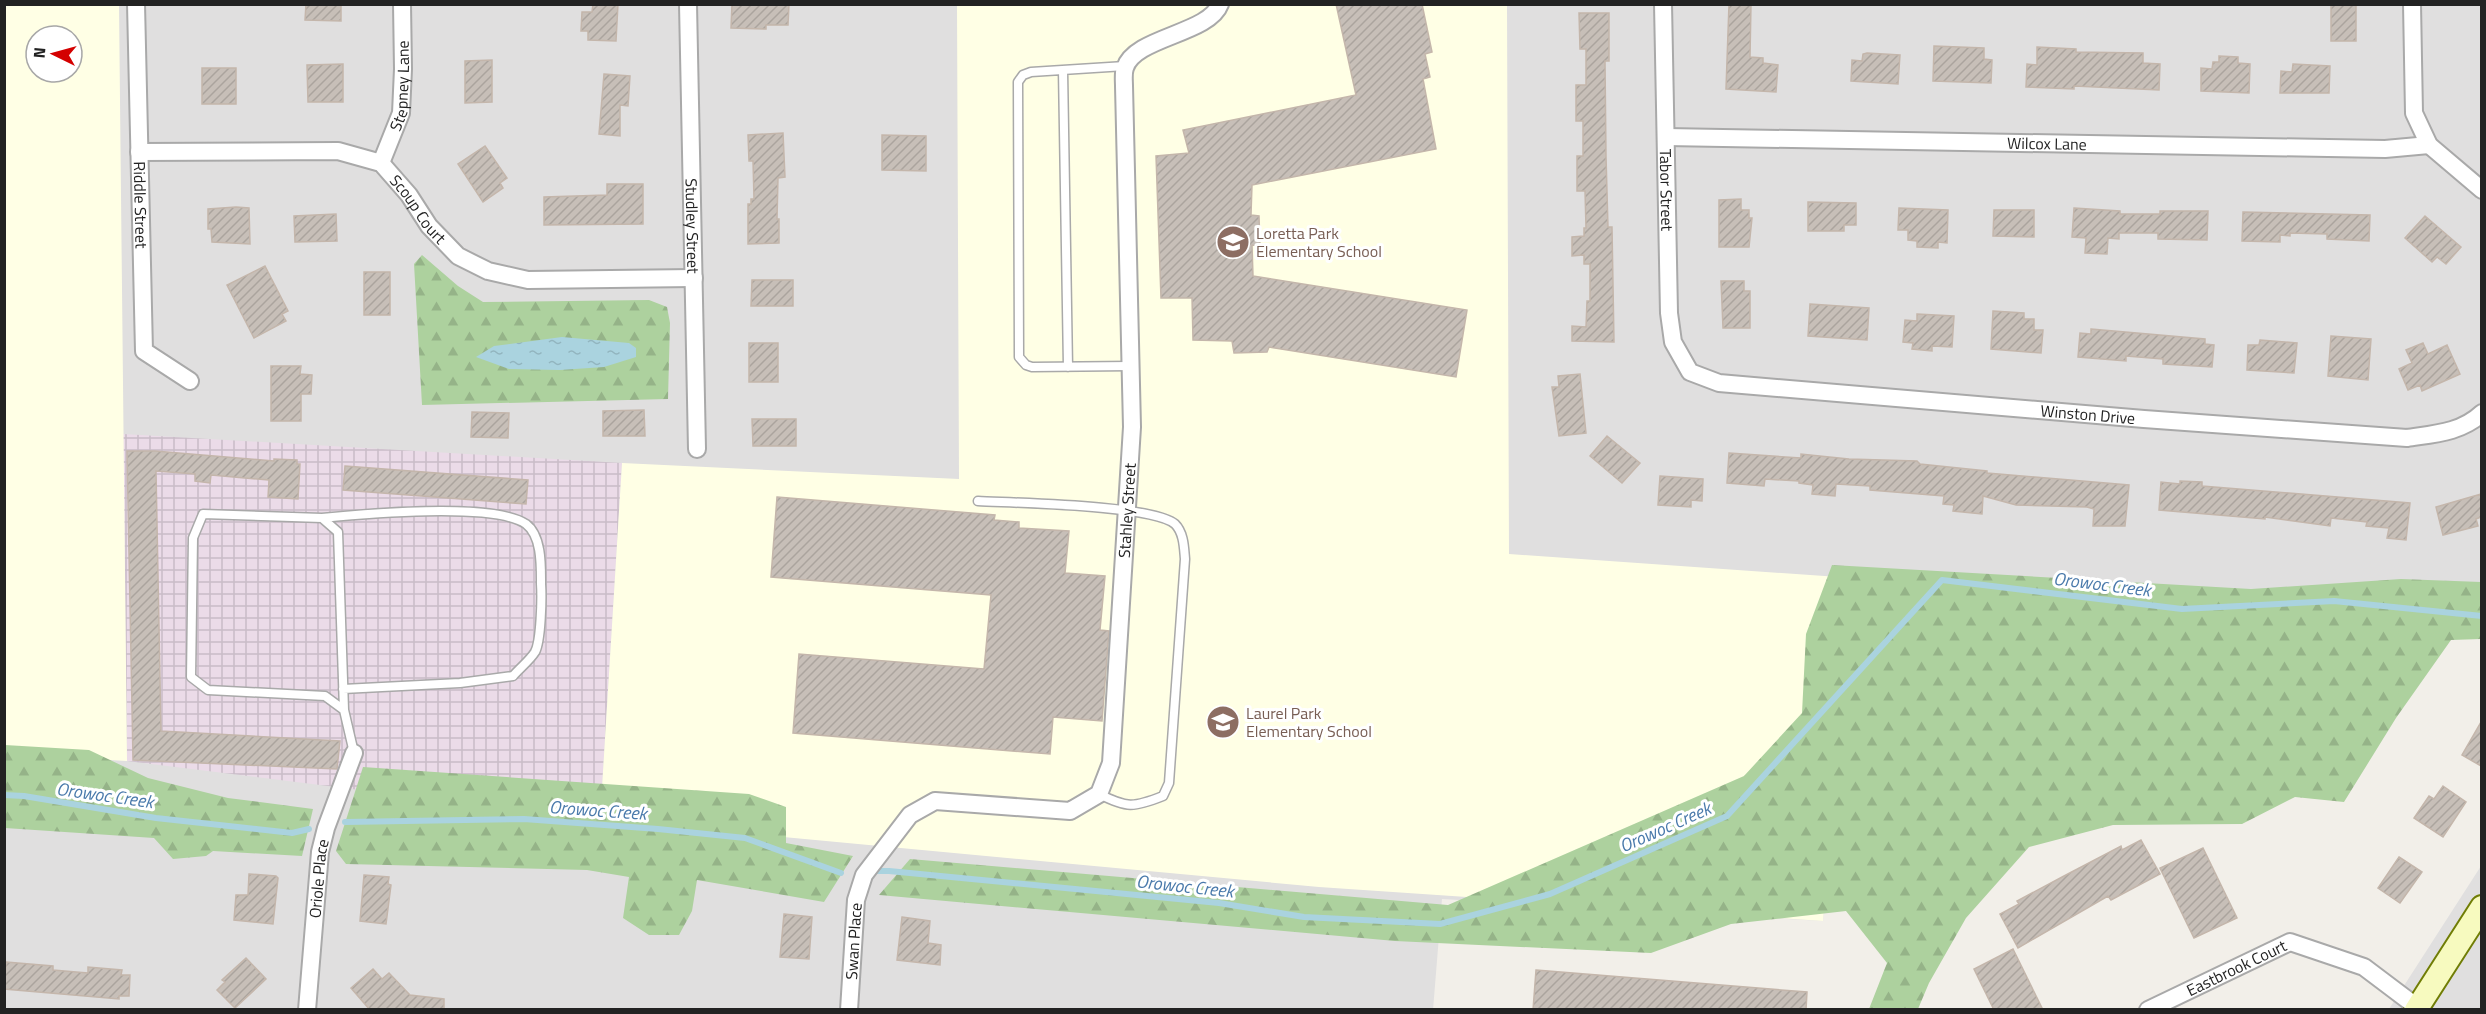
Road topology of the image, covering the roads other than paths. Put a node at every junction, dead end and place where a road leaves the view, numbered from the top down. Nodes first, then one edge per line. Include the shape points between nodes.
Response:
1 (136, 4) edge
2 (402, 4) edge
3 (688, 4) edge
4 (1220, 4) edge
5 (1663, 4) edge
6 (2412, 4) edge
7 (1125, 66) junction
8 (1063, 70) junction
9 (1666, 137) junction
10 (2429, 145) junction
11 (139, 152) junction
12 (381, 163) junction
13 (2481, 190) edge
14 (694, 278) junction
15 (1131, 366) junction
16 (1068, 367) junction
17 (1690, 372) joint
18 (190, 381) dead end
19 (2481, 413) edge
20 (697, 449) dead end
21 (978, 501) dead end
22 (1127, 510) junction
23 (322, 518) junction
24 (343, 689) junction
25 (344, 710) junction
26 (354, 753) joint
27 (1099, 794) junction
28 (2481, 907) edge
29 (2416, 1008) edge
30 (307, 1010) edge
31 (849, 1010) edge
32 (2148, 1010) edge

1 - 11 street, Riddle Street
2 - 12 street, Stepney Lane via 401,113
3 - 14 street, Studley Street
4 - 7 street via 1218,11 1198,24 1138,51
5 - 9 street, Tabor Street
6 - 10 street via 2414,113
7 - 8 lane
7 - 15 street, Stahley Street
8 - 16 lane
8 - 16 lane via 1030,72 1018,82 1019,357 1032,367
9 - 10 street, Wilcox Lane via 2385,149
9 - 17 street, Tabor Street via 1669,313 1673,342
10 - 13 street
11 - 12 street, Scoup Court via 338,151
11 - 18 street, Riddle Street via 144,351
12 - 14 street, Scoup Court via 429,226 458,256 488,271 528,280
14 - 20 street, Studley Street
15 - 16 lane
15 - 22 street, Stahley Street
17 - 19 street, Winston Drive via 1719,383 2407,438 2448,432
21 - 22 lane
22 - 27 street, Stahley Street via 1111,763
22 - 27 lane via 1153,514 1175,524 1183,537 1185,559 1169,783 1163,796 1139,805 1123,806
23 - 24 lane via 338,532
23 - 24 lane via 381,512 490,513 527,525 540,548 542,602 536,651 513,676
23 - 25 lane via 203,514 193,538 191,677 208,690 325,696
24 - 25 lane
25 - 26 lane
26 - 30 street, Oriole Place via 320,852
27 - 31 street, Swan Place via 1070,811 935,801 910,815 864,875 856,900
28 - 29 street
29 - 32 street, Eastbrook Court via 2364,967 2290,942

